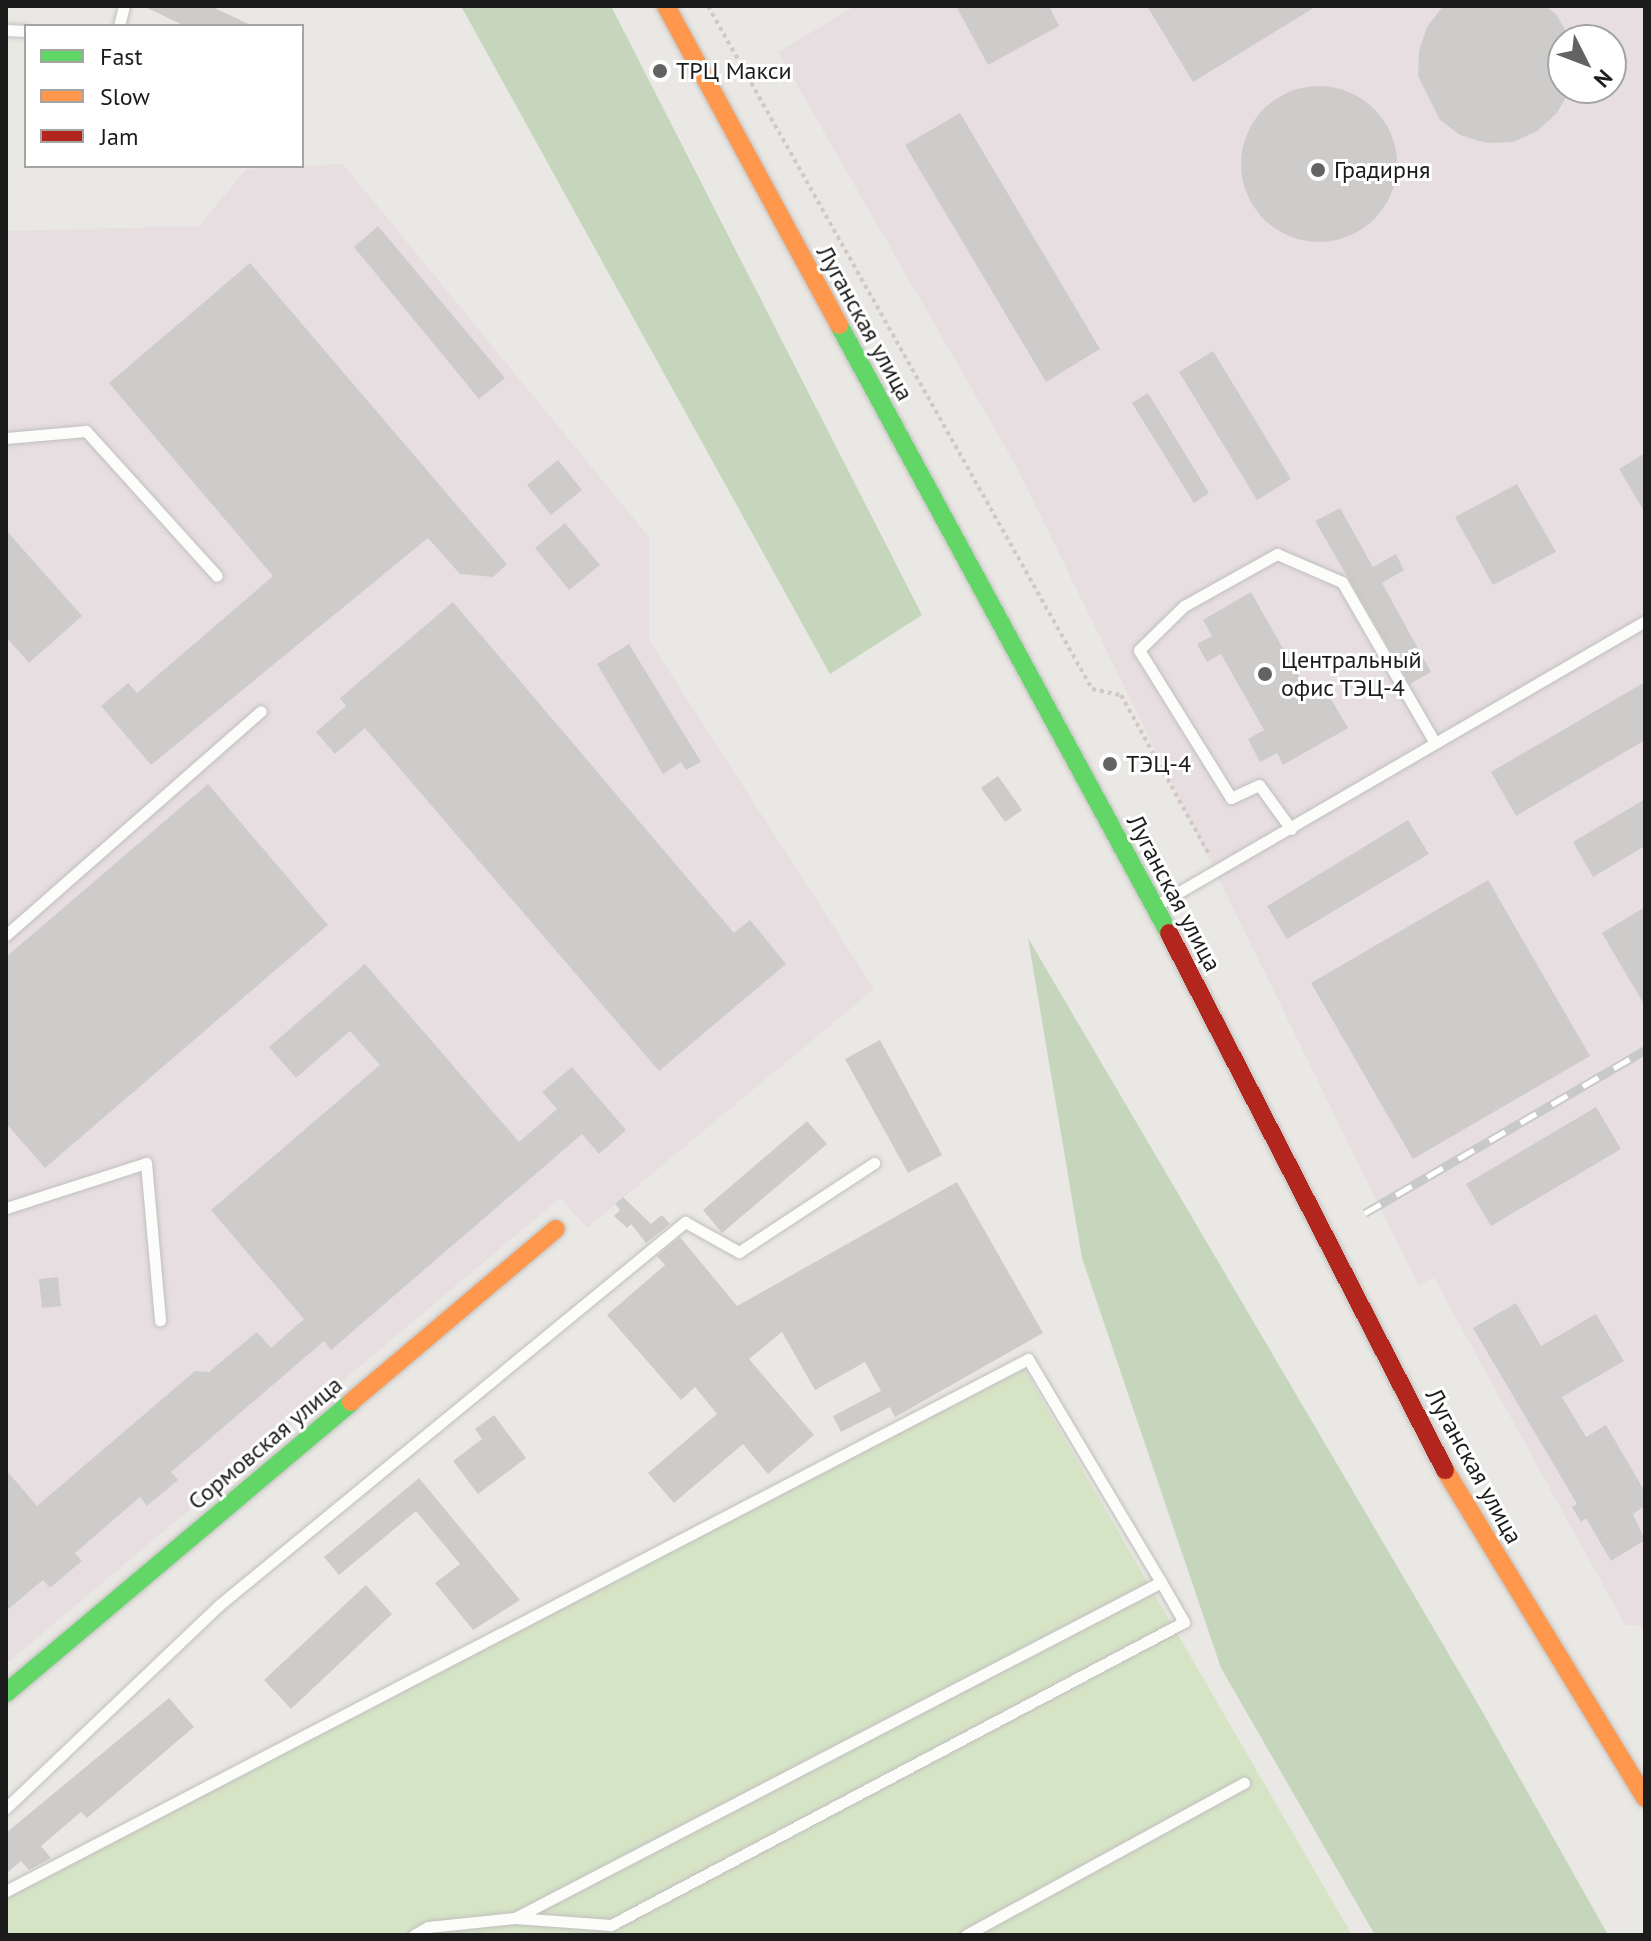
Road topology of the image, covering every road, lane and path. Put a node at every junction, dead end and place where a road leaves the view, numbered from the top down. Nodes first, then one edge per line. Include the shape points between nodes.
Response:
1 (666, 6) edge
2 (708, 6) edge
3 (6, 438) edge
4 (217, 576) dead end
5 (1645, 621) edge
6 (261, 711) dead end
7 (1435, 743) junction
8 (1291, 829) junction
9 (1212, 860) dead end
10 (1155, 906) junction
11 (6, 935) edge
12 (874, 1163) dead end
13 (6, 1208) edge
14 (556, 1229) dead end
15 (160, 1320) dead end
16 (1161, 1582) junction
17 (6, 1693) edge
18 (1244, 1783) dead end
19 (1645, 1798) edge
20 (6, 1808) edge
21 (6, 1891) edge
22 (515, 1918) junction
23 (414, 1935) edge
24 (966, 1935) edge

1 - 10 main road, Луганская улица
2 - 9 path via 1077,664 1092,689 1121,695
3 - 4 lane via 86,431
5 - 7 lane
6 - 11 lane
7 - 8 lane
7 - 8 lane via 1342,582 1277,554 1184,606 1139,650 1231,798 1259,785
8 - 10 lane
10 - 19 main road, Луганская улица via 1448,1476
12 - 20 lane via 739,1252 685,1222 218,1606
13 - 15 lane via 146,1163
14 - 17 main road, Сормовская улица
16 - 21 lane via 1028,1359
16 - 22 lane
16 - 22 lane via 1184,1622 611,1925
18 - 24 lane
22 - 23 lane via 428,1927

